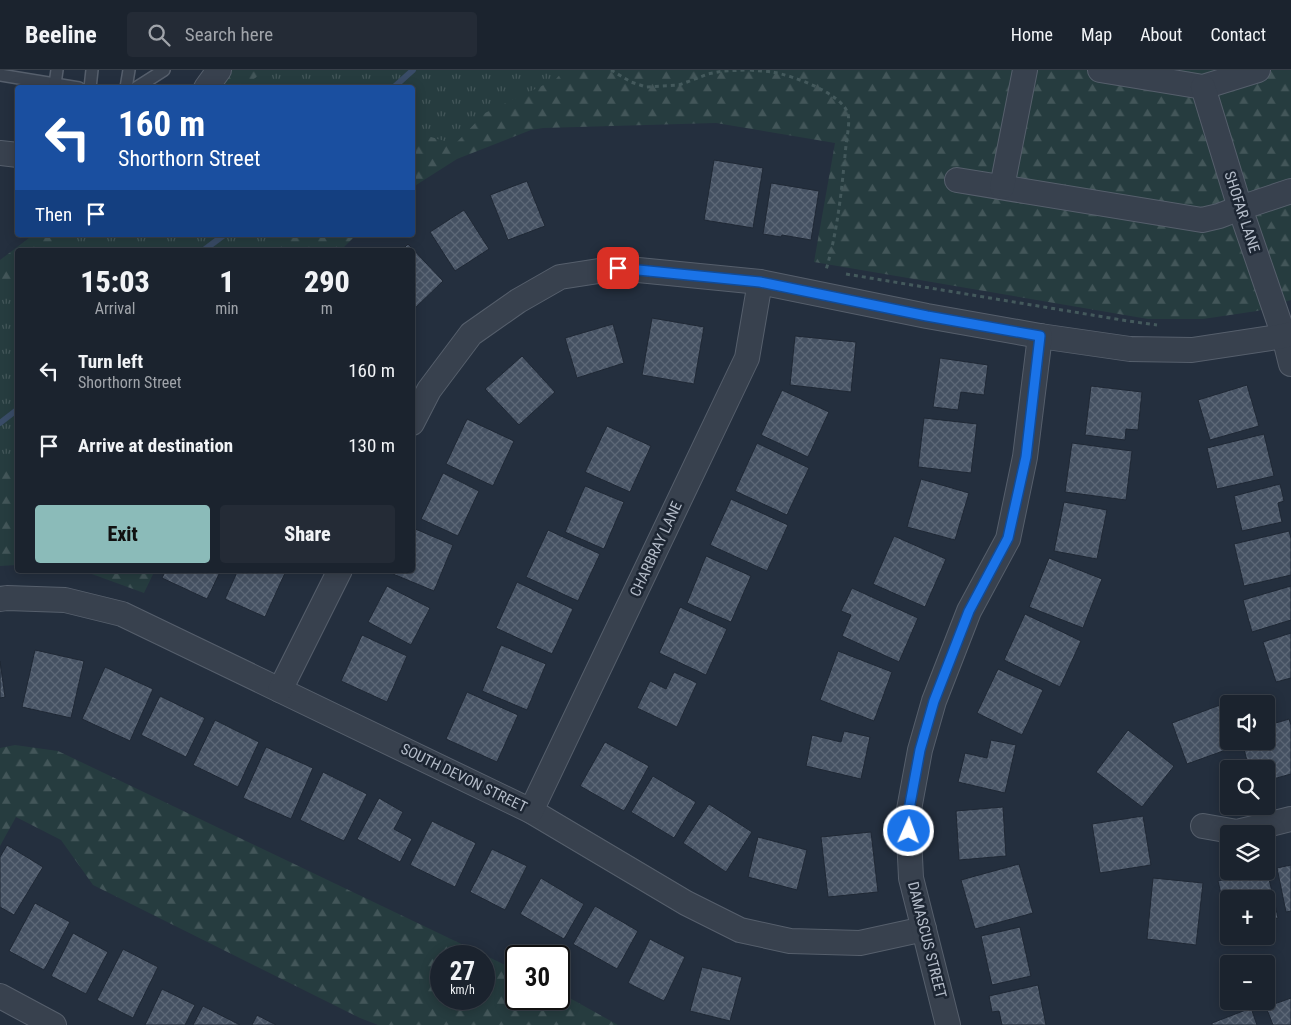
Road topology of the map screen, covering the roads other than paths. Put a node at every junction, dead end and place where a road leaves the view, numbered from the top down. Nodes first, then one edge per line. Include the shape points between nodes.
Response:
1 (57, 70) edge
2 (92, 70) edge
3 (129, 70) edge
4 (164, 70) edge
5 (219, 70) edge
6 (1025, 70) edge
7 (1100, 70) edge
8 (1258, 70) edge
9 (16, 74) edge
10 (0, 75) edge
11 (55, 84) junction
12 (61, 85) edge
13 (90, 85) edge
14 (126, 85) edge
15 (141, 85) edge
16 (208, 85) edge
17 (1203, 87) junction
18 (0, 153) edge
19 (15, 155) edge
20 (957, 180) dead end
21 (1002, 188) junction
22 (1291, 191) edge
23 (1240, 208) junction
24 (760, 282) junction
25 (1287, 335) edge
26 (1040, 336) junction
27 (1291, 364) edge
28 (415, 417) edge
29 (338, 573) edge
30 (0, 599) edge
31 (280, 690) junction
32 (532, 811) junction
33 (1291, 819) edge
34 (1203, 826) dead end
35 (924, 929) junction
36 (0, 996) edge
37 (54, 1025) edge
38 (948, 1025) edge

1 - 11 lane
2 - 13 lane
3 - 14 lane
4 - 15 lane
5 - 16 street
6 - 21 street
7 - 17 street
8 - 17 street
9 - 10 lane
9 - 11 lane
11 - 12 lane
17 - 23 street, SHOFAR LANE
18 - 19 street
20 - 21 street
21 - 23 street via 1202,220
22 - 23 street
23 - 25 street, SHOFAR LANE
24 - 26 street
24 - 28 street via 618,268 560,277 470,334 429,390
24 - 32 street, CHARBRAY LANE via 747,358
25 - 26 street via 1192,350 1130,349
25 - 27 street, SHOFAR LANE
26 - 35 street, DAMASCUS STREET via 1026,457 1008,538 969,611 934,701 920,750 908,815 911,878
29 - 31 street
30 - 31 street, SOUTH DEVON STREET via 65,600 122,614
31 - 32 street, SOUTH DEVON STREET
32 - 35 street, SOUTH DEVON STREET via 686,903 740,930 790,941 860,943
33 - 34 street via 1237,832
35 - 38 street, DAMASCUS STREET
36 - 37 street

